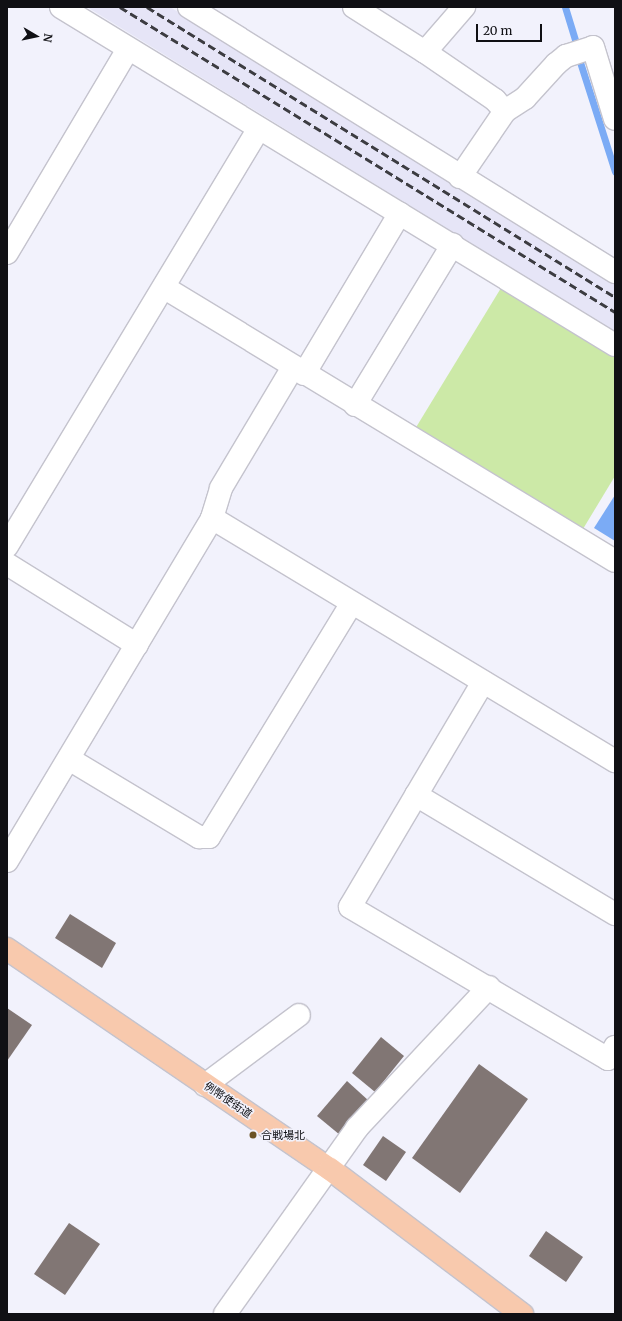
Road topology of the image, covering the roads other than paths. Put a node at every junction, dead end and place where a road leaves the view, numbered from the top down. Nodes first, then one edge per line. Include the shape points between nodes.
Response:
1 (61, 7) edge
2 (189, 7) edge
3 (354, 7) edge
4 (464, 7) edge
5 (128, 49) junction
6 (425, 52) junction
7 (505, 111) junction
8 (615, 118) edge
9 (259, 129) junction
10 (460, 176) junction
11 (400, 213) junction
12 (453, 244) junction
13 (7, 252) edge
14 (615, 272) edge
15 (165, 288) junction
16 (615, 345) edge
17 (298, 371) junction
18 (355, 405) junction
19 (212, 518) junction
20 (7, 546) edge
21 (615, 561) edge
22 (7, 564) edge
23 (352, 603) junction
24 (137, 645) junction
25 (483, 682) junction
26 (68, 759) junction
27 (615, 762) edge
28 (416, 795) junction
29 (7, 861) edge
30 (615, 914) edge
31 (7, 949) edge
32 (489, 987) junction
33 (299, 1014) dead end
34 (615, 1047) edge
35 (205, 1085) junction
36 (330, 1169) junction
37 (225, 1314) edge
38 (522, 1314) edge

1 - 5 street
2 - 10 street
3 - 6 street
4 - 6 street
5 - 9 street
5 - 13 street
6 - 7 street via 495,100
7 - 8 street via 525,98 566,56 593,47
7 - 10 street
9 - 11 street
9 - 15 street
10 - 14 street
11 - 12 street
11 - 17 street
12 - 16 street
12 - 18 street
15 - 17 street
15 - 20 street
17 - 18 street
17 - 19 street via 221,488
18 - 21 street
19 - 23 street
19 - 24 street
22 - 24 street
23 - 25 street
23 - 26 street via 208,837 199,836
24 - 26 street
25 - 27 street
25 - 28 street
26 - 29 street
28 - 30 street
28 - 32 street via 350,907
31 - 35 main road, 例幣使街道
32 - 34 street via 608,1059
32 - 36 street via 357,1128
33 - 35 street
35 - 36 main road, 例幣使街道
36 - 37 street
36 - 38 main road, 例幣使街道

